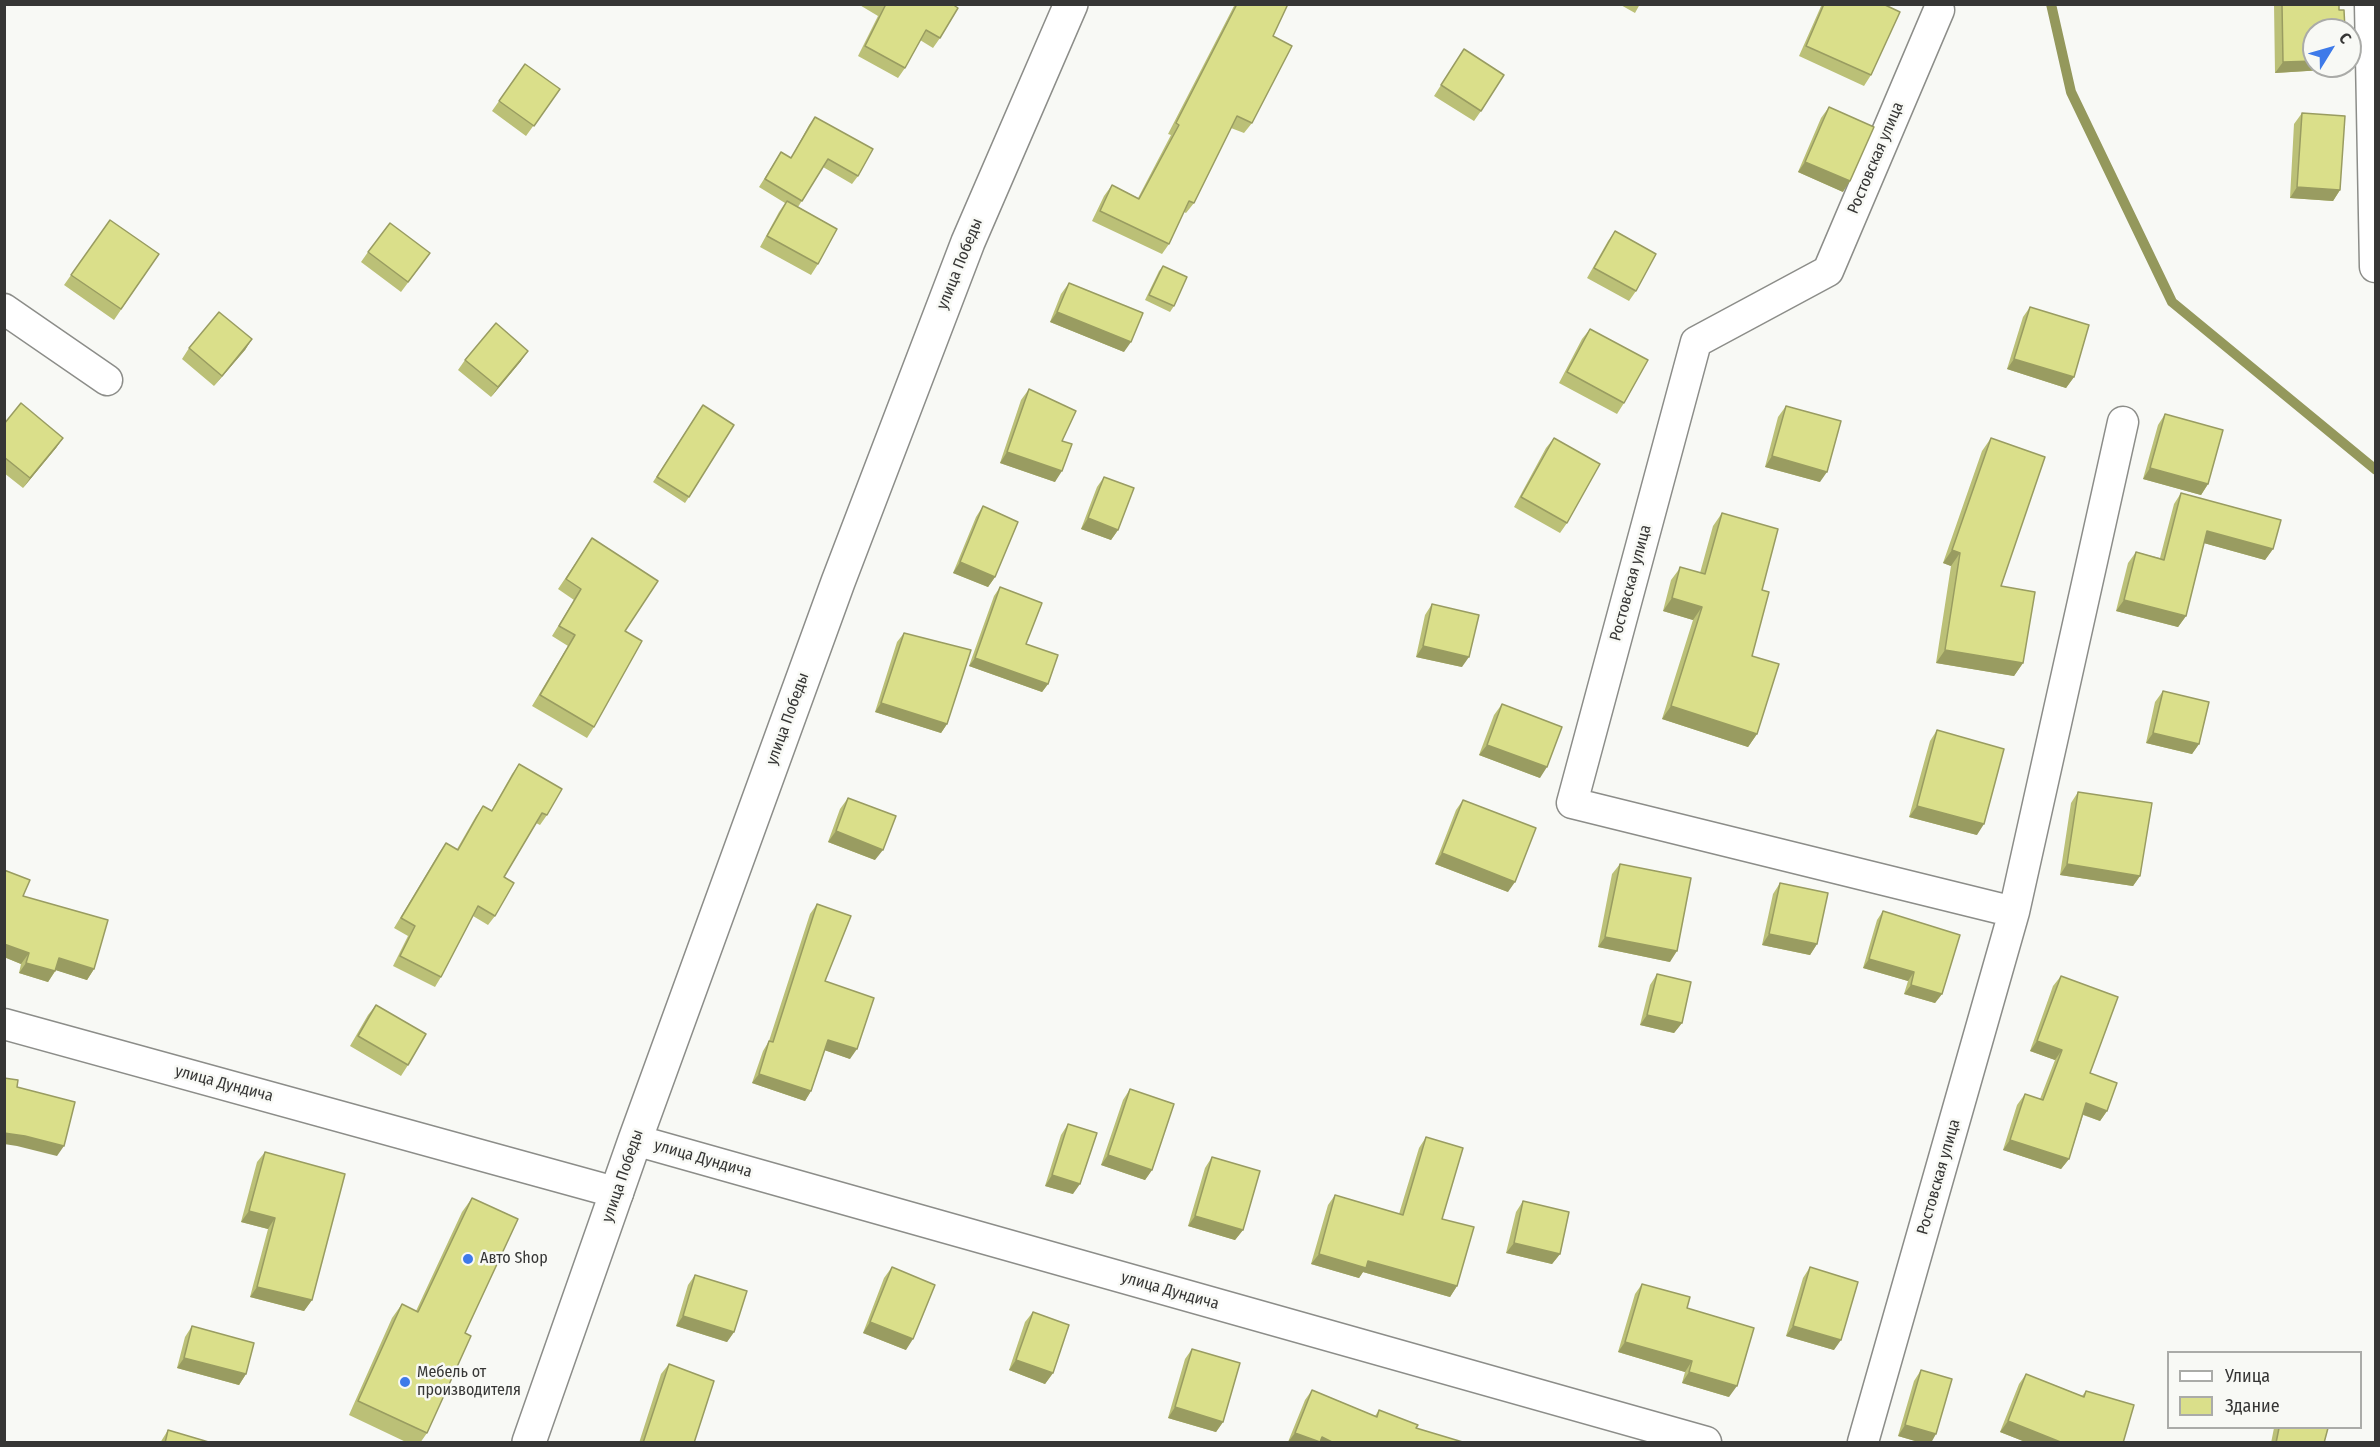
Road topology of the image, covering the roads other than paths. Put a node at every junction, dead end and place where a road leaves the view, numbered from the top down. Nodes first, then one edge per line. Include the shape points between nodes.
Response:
1 (1071, 4) edge
2 (2370, 4) edge
3 (1939, 9) dead end
4 (2375, 267) edge
5 (4, 309) edge
6 (107, 380) dead end
7 (2123, 422) dead end
8 (2014, 912) junction
9 (4, 1024) edge
10 (635, 1140) junction
11 (618, 1193) junction
12 (529, 1443) edge
13 (1706, 1443) edge
14 (1863, 1443) edge

1 - 10 street, улица Победы via 964,252 838,582
2 - 4 street
3 - 8 street, Ростовская улица via 1828,271 1696,342 1572,803
5 - 6 street
7 - 8 street, Ростовская улица
8 - 14 street, Ростовская улица
9 - 11 street, улица Дундича
10 - 11 street, улица Победы
10 - 13 street, улица Дундича
11 - 12 street, улица Победы

